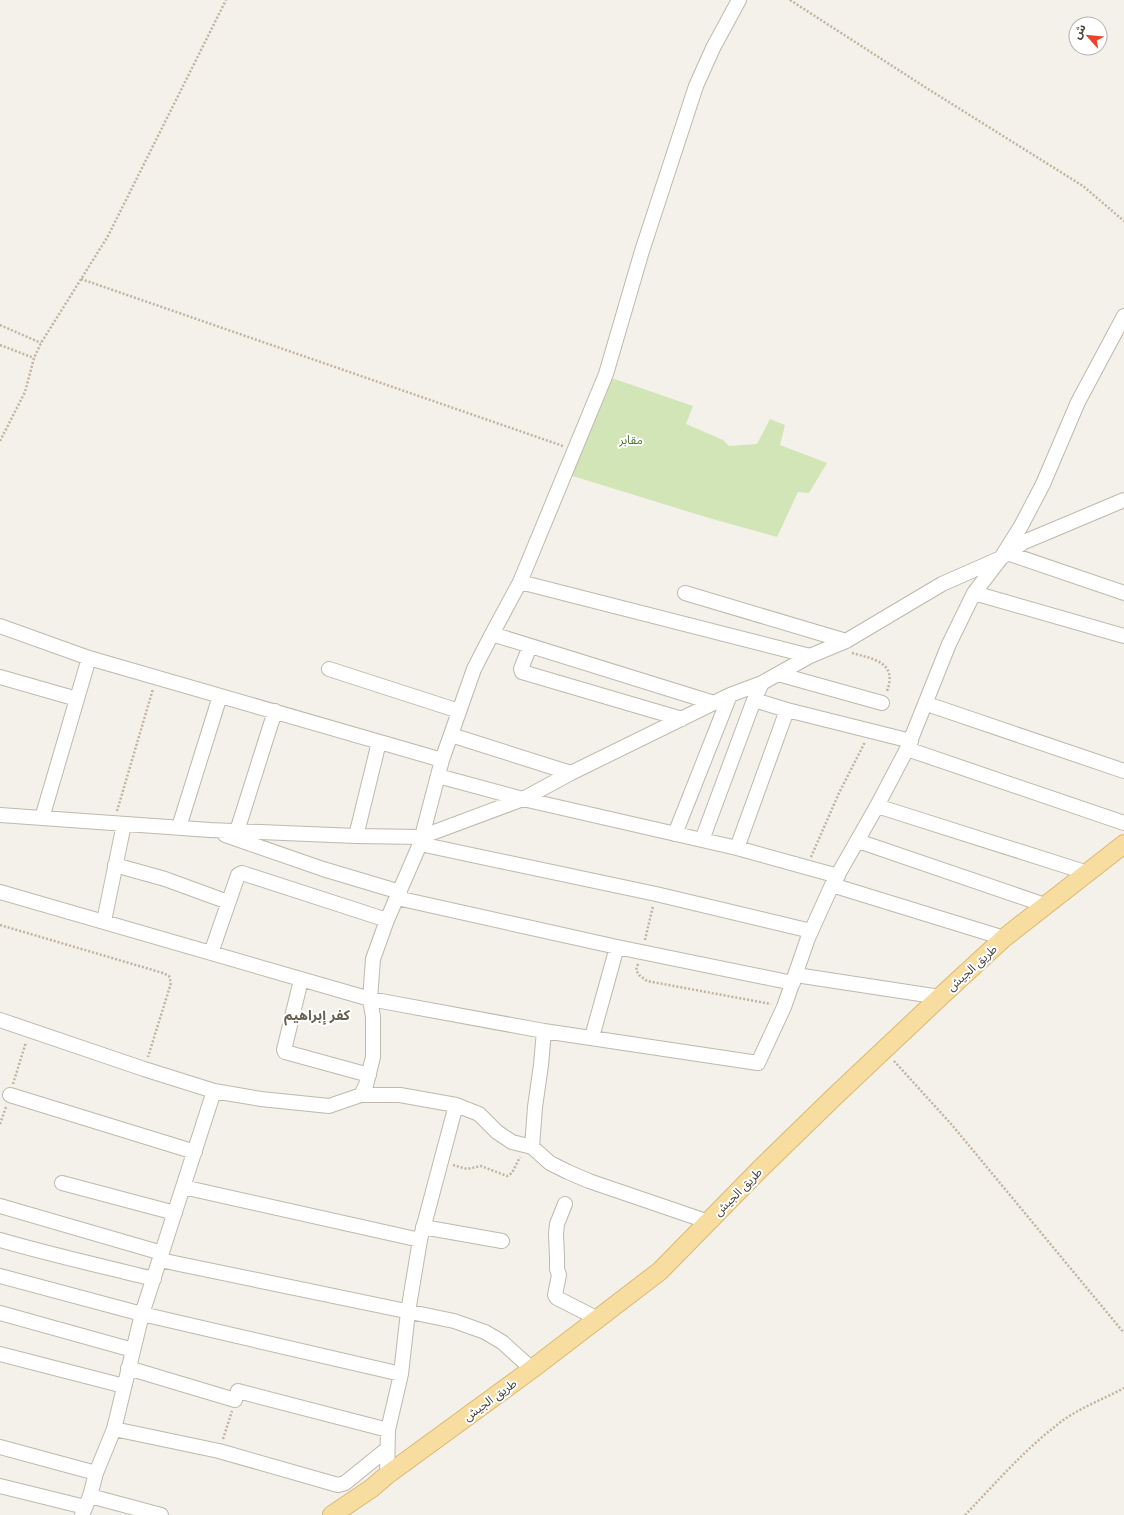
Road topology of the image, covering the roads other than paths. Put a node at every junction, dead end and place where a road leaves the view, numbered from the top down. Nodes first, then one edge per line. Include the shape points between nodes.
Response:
1 (739, 0) edge
2 (1124, 316) edge
3 (1124, 500) edge
4 (1004, 556) junction
5 (520, 582) junction
6 (974, 592) junction
7 (685, 593) dead end
8 (1124, 593) edge
9 (0, 626) edge
10 (492, 634) junction
11 (1124, 636) edge
12 (846, 641) junction
13 (530, 646) junction
14 (810, 656) junction
15 (90, 658) junction
16 (329, 669) dead end
17 (778, 674) junction
18 (0, 677) edge
19 (762, 683) junction
20 (730, 695) junction
21 (220, 696) junction
22 (77, 698) junction
23 (754, 700) junction
24 (714, 703) junction
25 (882, 703) road end
26 (926, 704) junction
27 (788, 710) junction
28 (275, 711) junction
29 (459, 711) junction
30 (682, 719) junction
31 (451, 735) junction
32 (379, 742) junction
33 (909, 745) junction
34 (442, 760) junction
35 (1124, 771) edge
36 (571, 773) junction
37 (438, 776) junction
38 (523, 799) junction
39 (877, 806) junction
40 (0, 815) edge
41 (42, 818) junction
42 (119, 823) junction
43 (1124, 823) edge
44 (179, 827) junction
45 (210, 830) junction
46 (237, 831) junction
47 (675, 834) junction
48 (356, 836) junction
49 (421, 840) junction
50 (702, 840) junction
51 (858, 840) junction
52 (1124, 844) edge
53 (737, 848) junction
54 (115, 865) junction
55 (1088, 873) junction
56 (835, 881) junction
57 (0, 892) edge
58 (398, 895) junction
59 (228, 902) junction
60 (1045, 905) junction
61 (387, 920) junction
62 (104, 921) junction
63 (811, 931) junction
64 (1004, 938) junction
65 (617, 947) junction
66 (211, 953) junction
67 (794, 979) junction
68 (301, 980) junction
69 (940, 997) junction
70 (370, 1000) junction
71 (0, 1020) edge
72 (544, 1031) junction
73 (592, 1037) junction
74 (369, 1076) junction
75 (214, 1091) junction
76 (361, 1094) junction
77 (10, 1095) road end
78 (456, 1105) junction
79 (528, 1146) junction
80 (195, 1152) junction
81 (62, 1183) dead end
82 (184, 1187) junction
83 (565, 1204) dead end
84 (0, 1206) edge
85 (175, 1213) junction
86 (709, 1222) junction
87 (421, 1233) junction
88 (0, 1240) edge
89 (502, 1240) dead end
90 (161, 1257) junction
91 (0, 1276) edge
92 (154, 1280) junction
93 (408, 1312) junction
94 (0, 1313) edge
95 (142, 1314) junction
96 (598, 1319) junction
97 (133, 1350) junction
98 (0, 1354) edge
99 (128, 1368) junction
100 (532, 1369) junction
101 (401, 1374) junction
102 (124, 1386) junction
103 (114, 1429) junction
104 (388, 1430) junction
105 (0, 1447) edge
106 (387, 1449) junction
107 (96, 1473) junction
108 (387, 1475) junction
109 (0, 1486) edge
110 (86, 1506) edge
111 (161, 1515) edge
112 (332, 1515) edge

1 - 5 street via 696,86 642,251 606,374
2 - 4 street via 1078,402 1043,484
3 - 4 street via 1024,542
4 - 6 street
4 - 8 street
4 - 12 street via 942,584
5 - 10 street
5 - 14 street
6 - 11 street
6 - 26 street via 949,644
7 - 12 street
9 - 15 street
10 - 13 street
10 - 29 street via 474,669
12 - 14 street
13 - 24 street
13 - 30 street via 522,672
14 - 17 street
15 - 21 street
15 - 22 street
16 - 29 street
17 - 19 street
17 - 25 street
18 - 22 street
19 - 20 street
19 - 23 street
20 - 24 street
20 - 47 street
21 - 28 street
21 - 44 street
22 - 41 street
23 - 27 street
23 - 50 street
24 - 30 street
26 - 33 street
26 - 35 street
27 - 33 street via 870,731
27 - 53 street
28 - 32 street
28 - 46 street
29 - 31 street
30 - 36 street
31 - 34 street
31 - 36 street
32 - 34 street
32 - 48 street
33 - 39 street
33 - 43 street
34 - 37 street
36 - 38 street
37 - 38 street
37 - 49 street
38 - 47 street
38 - 49 street
39 - 51 street
39 - 55 street
40 - 41 street
41 - 42 street
42 - 44 street
42 - 54 street
44 - 45 street
45 - 46 street
45 - 58 street
46 - 48 street
47 - 50 street
48 - 49 street
49 - 58 street
49 - 63 street
50 - 53 street
51 - 56 street
51 - 60 street
52 - 55 main road, طريق الجيش
53 - 56 street via 806,868
54 - 59 street via 165,879
54 - 62 street
55 - 60 main road, طريق الجيش
56 - 63 street
56 - 64 street
57 - 62 street
58 - 61 street
58 - 65 street
59 - 61 street via 238,875 242,873
59 - 66 street
60 - 64 main road, طريق الجيش
61 - 70 street via 373,959
62 - 66 street
63 - 67 street
64 - 69 main road, طريق الجيش
65 - 67 street
65 - 73 street
66 - 68 street
67 - 69 street
67 - 73 street via 758,1063
68 - 70 street
68 - 74 street via 285,1052
69 - 86 main road, طريق الجيش via 822,1108
70 - 72 street
70 - 74 street via 374,1039
71 - 75 street
72 - 73 street
72 - 79 street
74 - 76 street
75 - 76 street via 329,1106
75 - 80 street
76 - 78 street via 400,1095
77 - 80 street
78 - 79 street via 480,1114 504,1138
78 - 87 street
79 - 86 street via 550,1163 589,1181
80 - 82 street
81 - 85 street
82 - 85 street
82 - 87 street
83 - 96 street via 557,1224 556,1269 559,1275 554,1295
84 - 90 street
85 - 90 street
86 - 96 main road, طريق الجيش via 660,1271
87 - 89 street
87 - 93 street
88 - 92 street
90 - 92 street
90 - 93 street
91 - 95 street
92 - 95 street
93 - 100 street via 454,1321 485,1332 502,1342
93 - 101 street
94 - 97 street
95 - 97 street
95 - 101 street
96 - 100 main road, طريق الجيش
97 - 99 street
98 - 102 street
99 - 102 street
99 - 104 street via 236,1396
100 - 108 main road, طريق الجيش
101 - 104 street
102 - 103 street
103 - 106 street via 219,1451 338,1485 345,1483
103 - 107 street
104 - 106 street
105 - 107 street
106 - 108 street
107 - 110 street
108 - 112 main road, طريق الجيش
109 - 110 street
110 - 111 street

